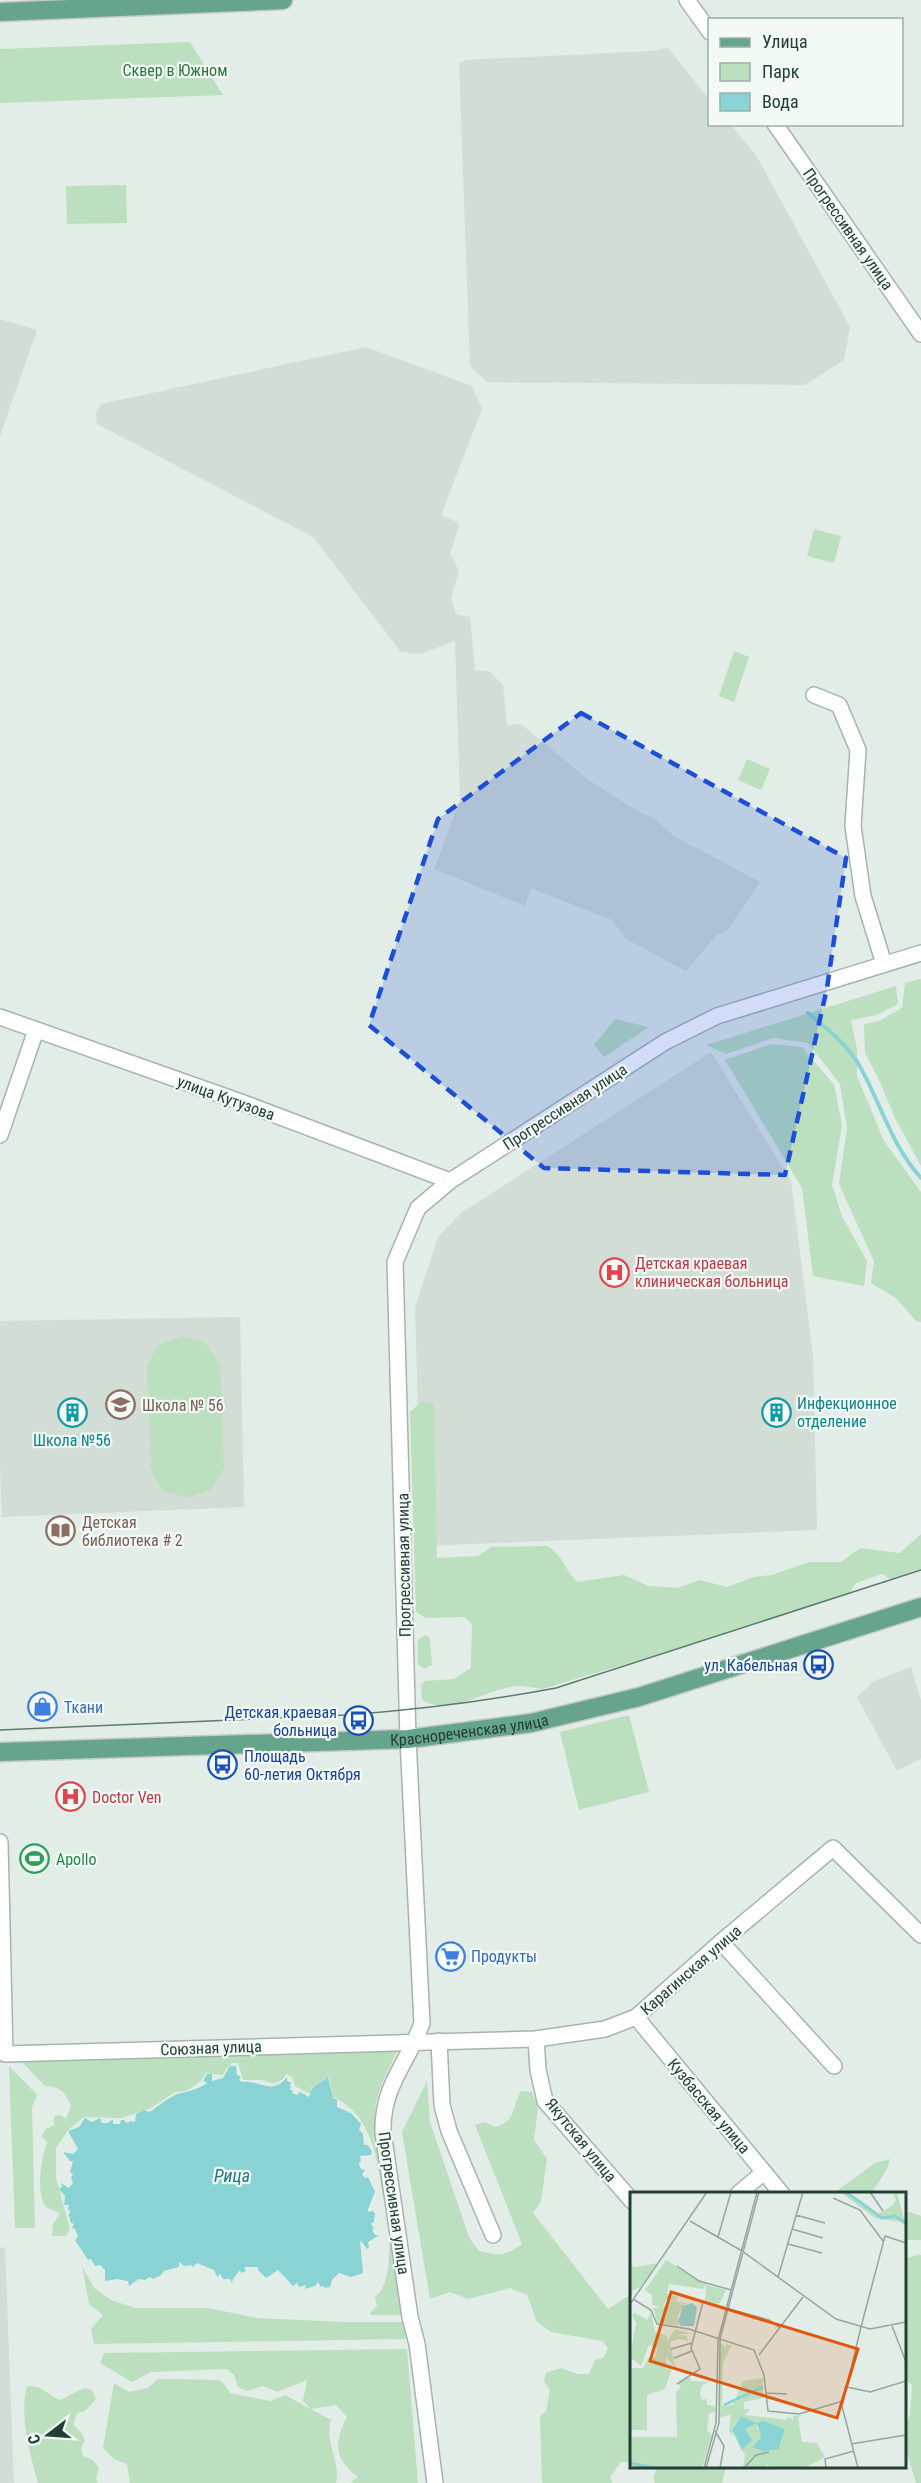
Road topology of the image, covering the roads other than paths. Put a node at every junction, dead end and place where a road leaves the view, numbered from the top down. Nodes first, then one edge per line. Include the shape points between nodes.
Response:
1 (283, 0) edge
2 (687, 0) edge
3 (0, 12) edge
4 (708, 29) edge
5 (776, 126) edge
6 (921, 334) edge
7 (814, 695) dead end
8 (921, 953) edge
9 (884, 964) junction
10 (0, 1017) edge
11 (36, 1030) junction
12 (0, 1135) edge
13 (450, 1180) junction
14 (921, 1607) edge
15 (408, 1739) junction
16 (0, 1752) edge
17 (0, 1842) edge
18 (921, 1935) edge
19 (722, 1942) junction
20 (636, 2017) junction
21 (536, 2039) junction
22 (439, 2041) junction
23 (416, 2042) junction
24 (834, 2066) dead end
25 (764, 2172) junction
26 (739, 2192) edge
27 (781, 2192) edge
28 (630, 2199) edge
29 (493, 2235) dead end
30 (435, 2483) edge

1 - 3 main road
2 - 4 street
5 - 6 street, Прогрессивная улица
7 - 9 street via 839,705 858,750 853,826 863,896
8 - 9 street, Прогрессивная улица
9 - 13 street, Прогрессивная улица via 748,1005 686,1030
10 - 11 street, улица Кутузова
11 - 12 street
11 - 13 street, улица Кутузова
13 - 15 street, Прогрессивная улица via 418,1208 395,1262
14 - 15 main road, Краснореченская улица via 639,1697 531,1724
15 - 16 main road, Краснореченская улица
15 - 23 street, Прогрессивная улица via 422,2023
17 - 23 street, Союзная улица via 5,2054
18 - 19 street, Карагинская улица via 833,1848
19 - 20 street, Карагинская улица
19 - 24 street
20 - 21 street, Карагинская улица via 605,2029
20 - 25 street, Кузбасская улица
21 - 22 street, Карагинская улица
21 - 28 street, Якутская улица via 545,2101
22 - 23 street, Карагинская улица
22 - 29 street via 444,2114
23 - 30 street, Прогрессивная улица via 395,2076 382,2113
25 - 26 street
25 - 27 street, Кузбасская улица

